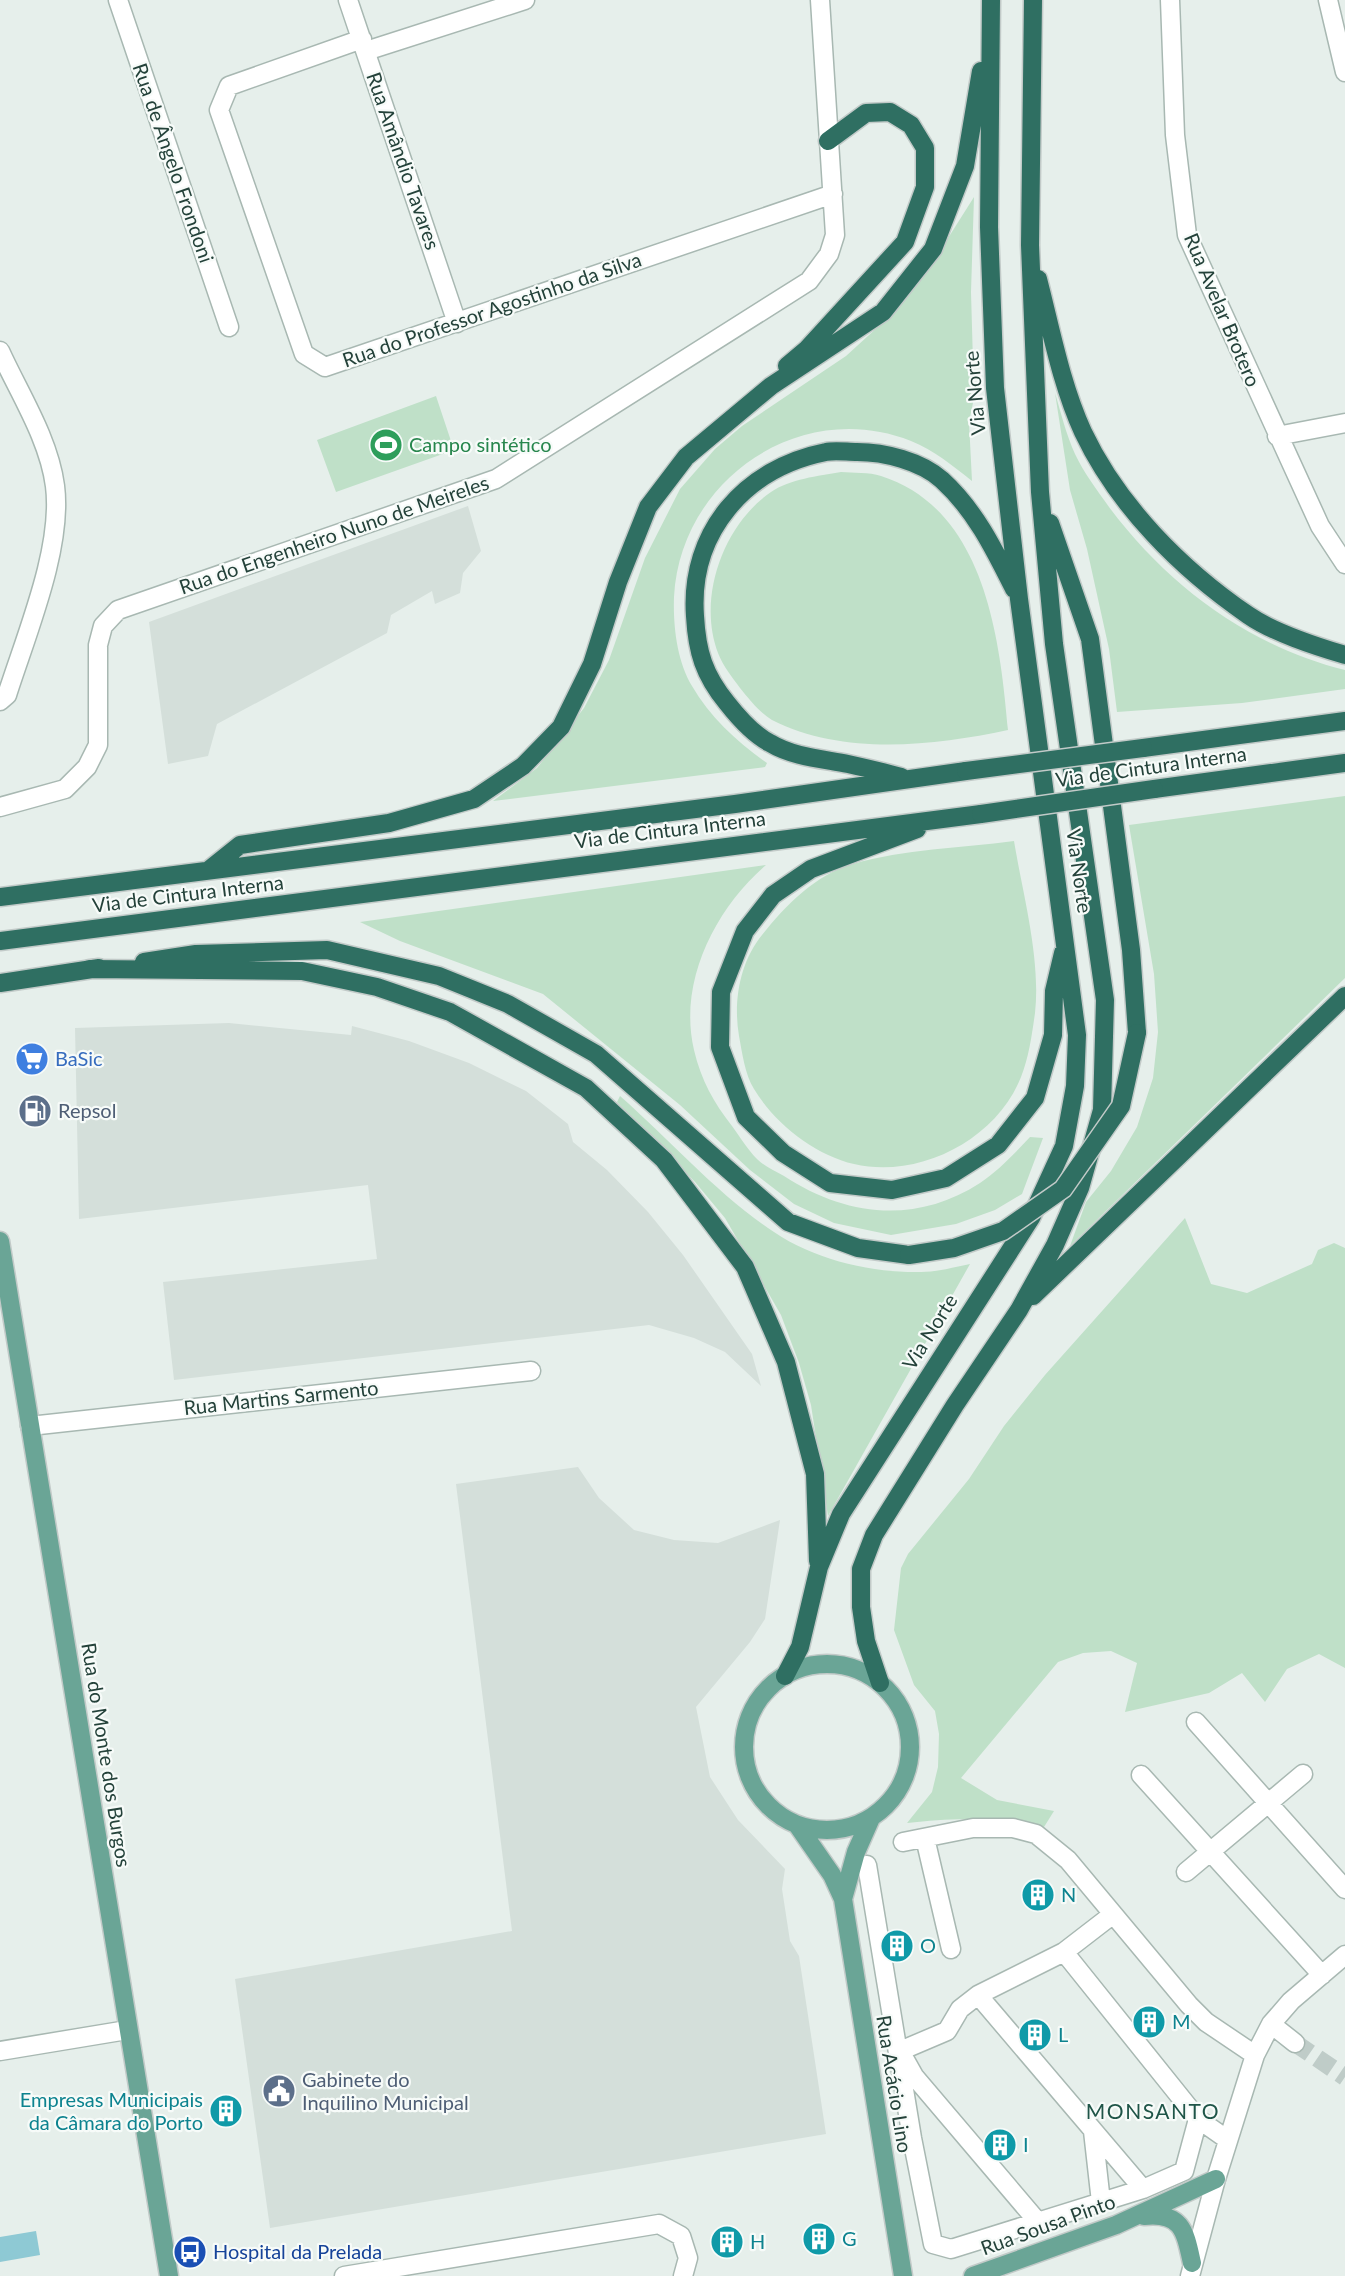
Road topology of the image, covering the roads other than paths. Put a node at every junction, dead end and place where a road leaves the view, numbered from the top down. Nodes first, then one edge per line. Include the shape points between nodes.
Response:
1 (117, 0) edge
2 (348, 0) edge
3 (525, 0) edge
4 (820, 0) edge
5 (1033, 0) edge
6 (1170, 0) edge
7 (1328, 0) edge
8 (991, 9) edge
9 (364, 45) junction
10 (1345, 72) edge
11 (828, 141) junction
12 (833, 194) junction
13 (1030, 245) junction
14 (457, 323) junction
15 (229, 327) dead end
16 (0, 351) edge
17 (771, 386) junction
18 (1345, 423) edge
19 (1277, 436) junction
20 (1040, 492) junction
21 (1345, 564) edge
22 (1019, 599) junction
23 (1345, 655) edge
24 (0, 701) edge
25 (1345, 721) edge
26 (1345, 763) edge
27 (912, 779) junction
28 (0, 807) edge
29 (953, 817) junction
30 (210, 868) junction
31 (0, 897) edge
32 (0, 940) edge
33 (1066, 940) junction
34 (89, 969) junction
35 (1, 982) edge
36 (1345, 996) edge
37 (0, 1241) edge
38 (1019, 1310) junction
39 (531, 1371) dead end
40 (30, 1425) junction
41 (819, 1567) junction
42 (784, 1676) junction
43 (880, 1683) junction
44 (1196, 1722) dead end
45 (1303, 1774) dead end
46 (1141, 1775) dead end
47 (1269, 1803) junction
48 (871, 1818) junction
49 (798, 1826) junction
50 (925, 1838) junction
51 (903, 1842) dead end
52 (1210, 1852) junction
53 (867, 1865) dead end
54 (1186, 1872) dead end
55 (1345, 1888) edge
56 (843, 1899) junction
57 (1112, 1916) junction
58 (951, 1949) dead end
59 (1064, 1952) junction
60 (1345, 1955) edge
61 (1322, 1975) junction
62 (978, 1995) junction
63 (1270, 2024) junction
64 (127, 2030) junction
65 (1295, 2043) tunnel mouth
66 (0, 2051) edge
67 (900, 2051) junction
68 (1256, 2055) junction
69 (1198, 2119) junction
70 (1093, 2131) junction
71 (1228, 2140) junction
72 (1216, 2179) junction
73 (1143, 2189) junction
74 (1101, 2202) junction
75 (1139, 2216) junction
76 (1038, 2222) junction
77 (1191, 2270) edge
78 (169, 2276) edge
79 (344, 2276) edge
80 (683, 2276) edge
81 (903, 2276) edge
82 (973, 2276) edge

1 - 15 street, Rua de Ângelo Frondoni
2 - 9 street, Rua Amândio Tavares
3 - 9 street
4 - 11 street
5 - 13 highway, Via Norte
6 - 19 street, Rua Avelar Brotero via 1174,125 1187,235
7 - 10 street
8 - 17 highway via 965,166 933,249 883,312
8 - 22 highway, Via Norte via 989,227 995,388
9 - 14 street, Rua Amândio Tavares
9 - 14 street, Rua do Professor Agostinho da Silva via 229,86 219,110 304,354 325,367
11 - 12 street
11 - 17 highway via 866,113 890,112 911,125 925,148 925,187 905,242
12 - 14 street, Rua do Professor Agostinho da Silva
12 - 28 street, Rua do Engenheiro Nuno de Meireles via 835,235 829,254 809,281 496,479 118,610 103,626 98,645 98,745 87,767 65,789
13 - 20 highway, Via Norte
13 - 23 highway via 1063,376 1083,432 1125,501 1182,564 1250,616 1317,647
16 - 24 street via 46,451 55,487 50,557 7,694
17 - 30 highway via 686,457 648,507 618,582 592,664 561,727 523,766 474,799 389,823 240,845
18 - 19 street
19 - 21 street, Rua Avelar Brotero via 1320,526
20 - 34 highway, bridge via 1090,639 1131,950 1137,1033 1121,1106 1063,1190 1003,1231 954,1248 909,1255 858,1248 788,1222 596,1054 508,1004 439,976 327,950 196,954
20 - 38 highway, Via Norte via 1054,644 1105,1000 1102,1110 1080,1188 1055,1245
22 - 27 highway via 980,522 941,478 918,465 875,452 827,451 778,467 741,492 711,530 693,596 697,644 710,682 735,714 769,743 810,757
22 - 33 highway, Via Norte
25 - 27 highway, Via de Cintura Interna, bridge
26 - 29 highway, Via de Cintura Interna, bridge
27 - 30 highway, Via de Cintura Interna via 724,806
29 - 32 highway, Via de Cintura Interna
29 - 33 highway via 811,868 773,895 745,931 721,992 720,1047 746,1117 783,1154 830,1183 892,1190 946,1178 998,1145 1035,1098 1053,1035 1054,991
30 - 31 highway, Via de Cintura Interna
33 - 41 highway, Via Norte via 1077,1035 1075,1086 1064,1146 1031,1218 841,1514
34 - 35 highway
34 - 41 highway via 302,971 377,987 450,1012 586,1088 664,1160 745,1267 786,1362 815,1474
36 - 38 highway
37 - 40 main road, Rua do Monte dos Burgos
38 - 43 highway, Via Norte via 870,1544 861,1569 861,1607 866,1641
39 - 40 street, Rua Martins Sarmento
40 - 64 main road, Rua do Monte dos Burgos
41 - 42 highway, Via Norte via 800,1647
42 - 43 main road via 808,1666 833,1664 858,1670
42 - 49 main road via 764,1694 750,1718 744,1745 748,1772 760,1797
43 - 48 main road via 905,1718 911,1752 905,1778 891,1801
44 - 47 street
45 - 47 street
46 - 52 street
47 - 52 street
47 - 55 street
48 - 49 main road via 828,1831
48 - 56 main road, Rua Acácio Lino via 856,1852
49 - 56 main road, Rua Acácio Lino via 832,1875
50 - 51 street
50 - 57 street via 973,1828 1013,1828 1036,1834 1068,1860
50 - 58 street
52 - 54 street
52 - 61 street
53 - 67 street
56 - 81 main road, Rua Acácio Lino
57 - 59 street
57 - 68 street via 1206,2022
59 - 62 street
59 - 69 street
60 - 61 street
61 - 63 street
62 - 67 street via 960,2009 947,2031
62 - 70 street
63 - 65 street
63 - 68 street
64 - 66 street
64 - 78 main road, Rua do Monte dos Burgos
67 - 76 street via 914,2076
67 - 76 street via 933,2244 951,2249
68 - 71 street
69 - 71 street
69 - 73 street via 1184,2171
70 - 73 street
70 - 74 street
71 - 72 street
72 - 75 main road, Rua Sousa Pinto
72 - 77 street
73 - 74 street
74 - 76 street
75 - 77 main road, Rua Sousa Pinto via 1160,2214 1172,2218 1186,2236
75 - 82 main road, Rua Sousa Pinto
79 - 80 street via 660,2223 681,2236 687,2258

